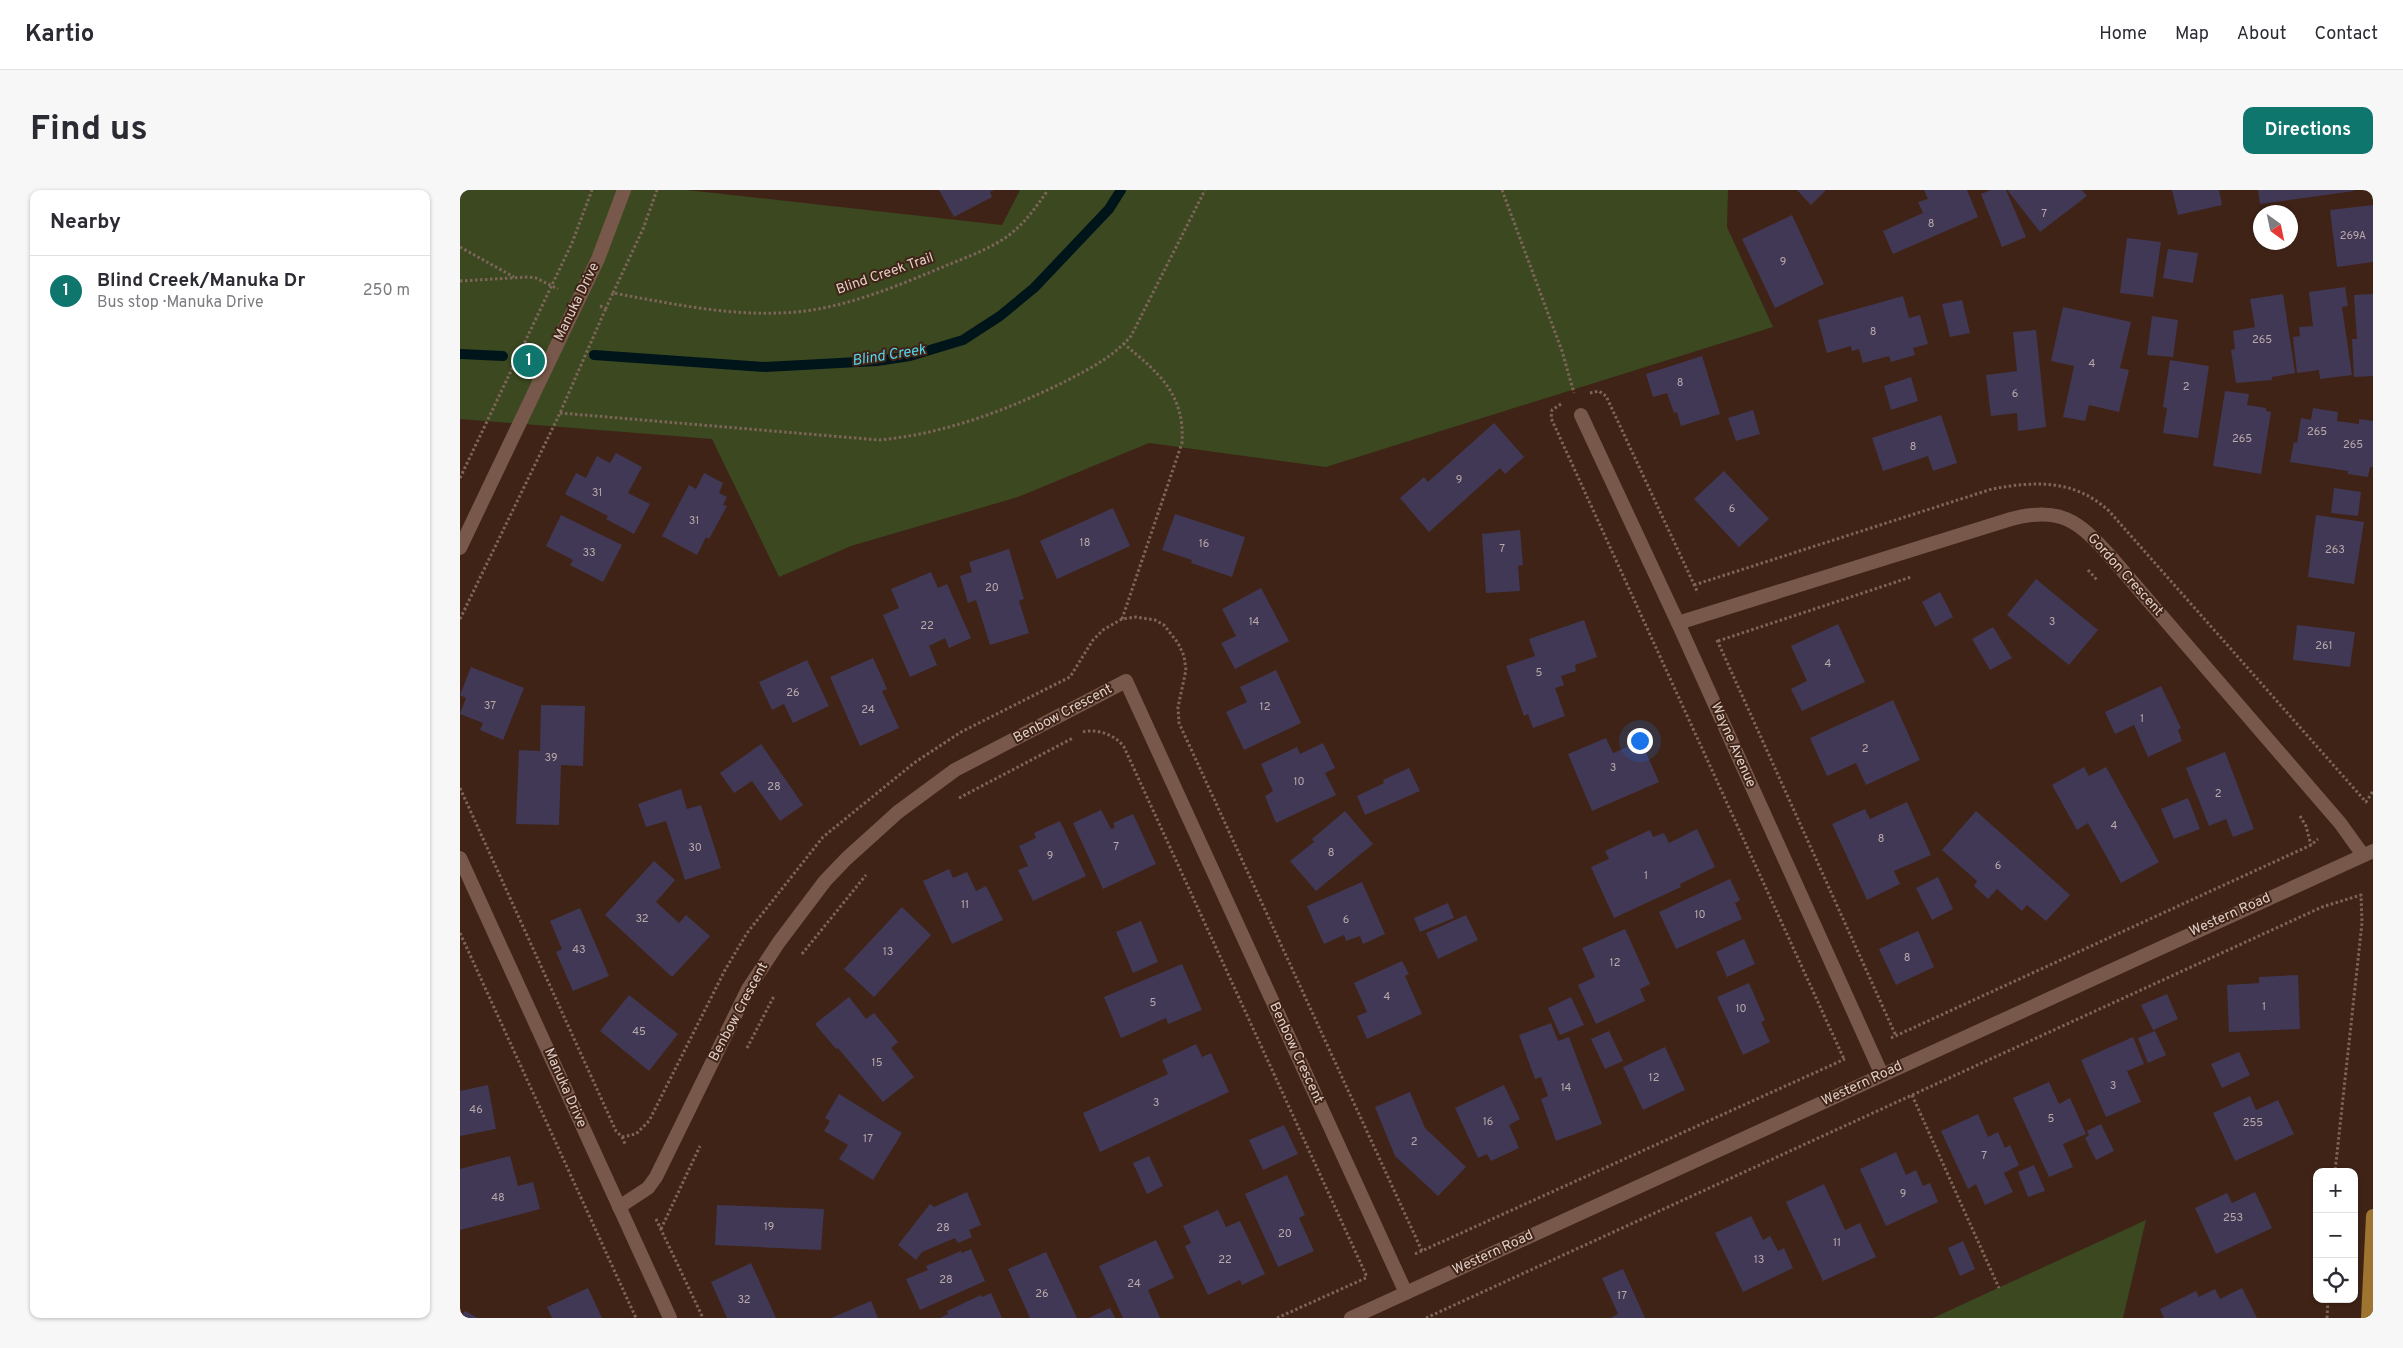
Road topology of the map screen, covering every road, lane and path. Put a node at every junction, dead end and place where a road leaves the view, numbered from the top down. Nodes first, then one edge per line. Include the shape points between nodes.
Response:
1 (592, 190) edge
2 (624, 190) edge
3 (657, 190) edge
4 (1048, 190) edge
5 (1205, 190) edge
6 (1502, 190) edge
7 (460, 246) edge
8 (514, 277) junction
9 (460, 281) edge
10 (551, 286) junction
11 (565, 292) dead end
12 (613, 293) junction
13 (595, 304) dead end
14 (606, 308) junction
15 (1124, 344) junction
16 (1575, 399) junction
17 (560, 413) junction
18 (1581, 415) joint
19 (460, 478) edge
20 (460, 548) edge
21 (2083, 564) dead end
22 (1917, 575) dead end
23 (1694, 585) junction
24 (2102, 587) dead end
25 (1698, 593) dead end
26 (460, 619) edge
27 (1678, 623) junction
28 (460, 788) edge
29 (2373, 791) edge
30 (950, 803) dead end
31 (2295, 809) dead end
32 (2318, 839) dead end
33 (2311, 845) junction
34 (2368, 853) edge
35 (460, 858) edge
36 (868, 873) dead end
37 (460, 933) edge
38 (796, 961) dead end
39 (778, 987) dead end
40 (1896, 1036) junction
41 (1891, 1038) dead end
42 (744, 1055) dead end
43 (1882, 1075) junction
44 (1912, 1096) junction
45 (702, 1141) dead end
46 (626, 1146) dead end
47 (2335, 1168) edge
48 (619, 1207) junction
49 (2373, 1216) edge
50 (656, 1219) dead end
51 (661, 1229) junction
52 (1422, 1251) junction
53 (1415, 1254) dead end
54 (1999, 1288) dead end
55 (1406, 1293) junction
56 (2328, 1303) edge
57 (636, 1318) edge
58 (670, 1318) edge
59 (703, 1318) edge
60 (1277, 1318) edge
61 (1351, 1318) edge
62 (1426, 1318) edge
63 (2327, 1318) edge
64 (2368, 1318) edge

1 - 10 path via 581,223
2 - 20 street, Manuka Drive via 598,259
3 - 12 path
4 - 12 path, Blind Creek Trail via 1024,222 992,246 877,292 832,304 780,313 746,312 689,307
5 - 15 path
6 - 16 path via 1562,350
7 - 8 path
8 - 9 path
8 - 10 path via 536,278
10 - 11 path
10 - 19 path
12 - 14 path
13 - 14 path
14 - 17 path
15 - 17 path via 1105,361 1025,401 925,434 903,438 879,440
15 - 52 path via 1156,369 1165,381 1182,416 1183,428 1182,443 1122,620 1136,617 1155,620 1164,625 1178,643 1186,670 1177,716 1179,724
16 - 18 path
16 - 23 path via 1599,391 1606,396
16 - 52 path via 1556,406 1551,418 1844,1059
17 - 26 path
18 - 27 street, Wayne Avenue
21 - 24 path
22 - 40 path via 1717,639
23 - 25 path
23 - 29 path via 1992,490 2040,483 2077,490 2096,498 2110,511 2366,802
27 - 34 street, Gordon Crescent via 2020,517 2048,513 2067,519 2082,528 2110,556
27 - 43 street, Wayne Avenue
28 - 46 path via 616,1131
30 - 60 path via 1084,732 1097,731 1121,742 1367,1277
31 - 33 path via 2306,826
32 - 33 path
33 - 40 path
34 - 43 street, Western Road
35 - 48 street, Manuka Drive
36 - 38 path
37 - 57 path
39 - 42 path
40 - 41 path
43 - 55 street, Western Road
44 - 47 path via 2322,907 2361,894 2362,922
44 - 54 path
44 - 62 path
45 - 51 path
48 - 55 street, Benbow Crescent via 648,1188 656,1177 753,981 819,889 846,859 898,812 955,770 1126,681
48 - 58 street, Manuka Drive
49 - 64 main road
50 - 51 path
51 - 59 path
52 - 53 path
55 - 61 street, Western Road
56 - 63 path

